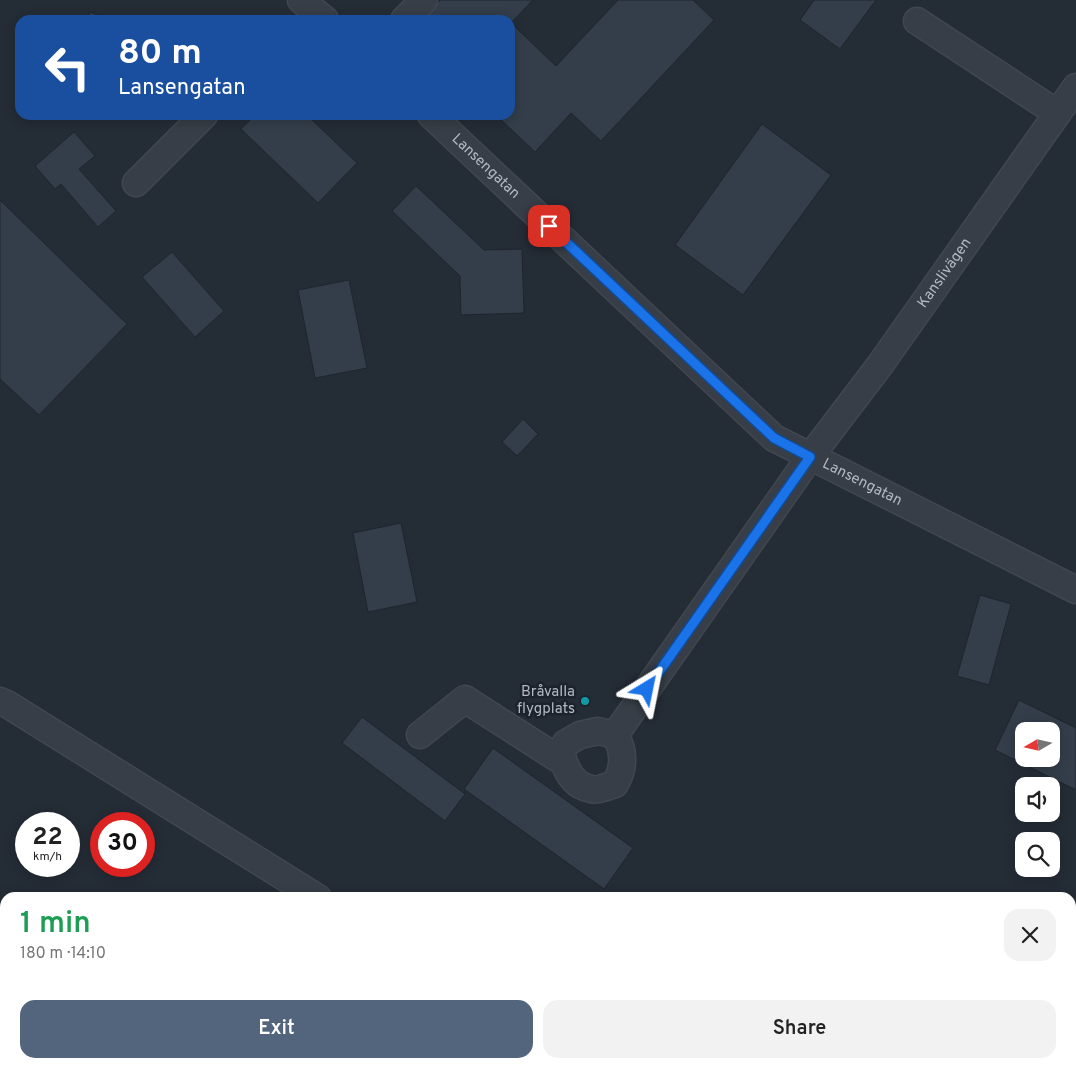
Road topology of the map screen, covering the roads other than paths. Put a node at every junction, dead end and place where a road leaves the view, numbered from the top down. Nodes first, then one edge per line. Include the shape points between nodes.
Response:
1 (424, 0) edge
2 (409, 15) edge
3 (917, 21) dead end
4 (1076, 87) edge
5 (1057, 113) junction
6 (199, 120) edge
7 (436, 120) edge
8 (136, 183) dead end
9 (810, 457) junction
10 (1076, 590) edge
11 (0, 701) edge
12 (420, 735) dead end
13 (615, 735) junction
14 (560, 750) junction
15 (308, 892) edge

1 - 2 street
3 - 5 street
4 - 5 street, Kanslivägen
5 - 9 street, Kanslivägen via 880,365
6 - 8 street
7 - 9 street, Lansengatan via 774,438
9 - 10 street, Lansengatan
9 - 13 street, Kanslivägen
11 - 15 street
12 - 14 street via 465,699 558,758
13 - 14 street via 598,731 580,735
13 - 14 street via 621,744 620,775 614,784 592,790 574,781 564,766

